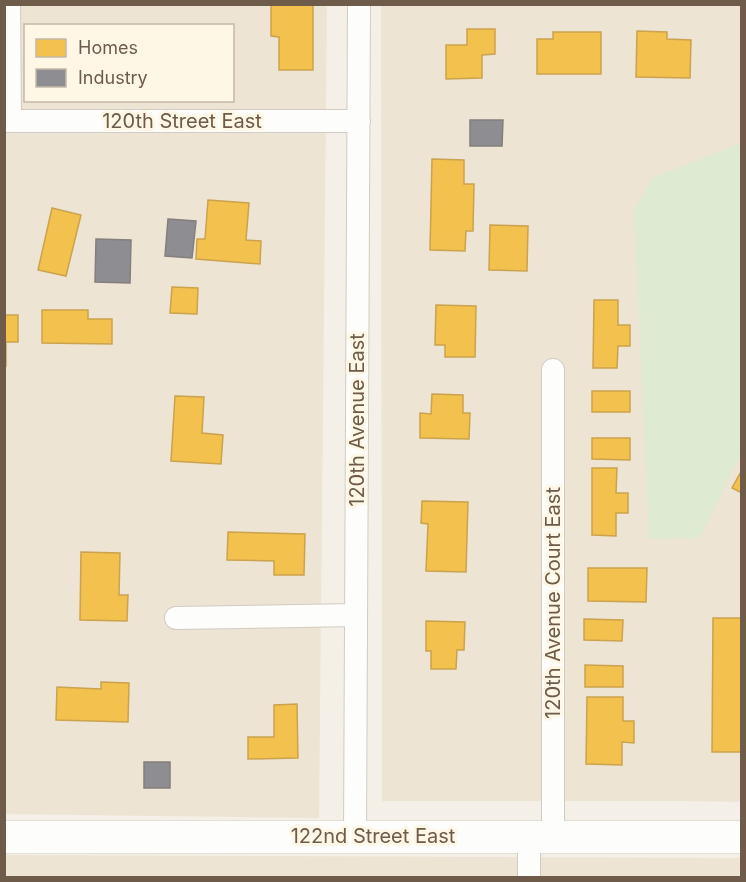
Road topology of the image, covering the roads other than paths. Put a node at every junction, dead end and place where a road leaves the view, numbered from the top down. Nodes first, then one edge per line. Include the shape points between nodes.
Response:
1 (9, 4) edge
2 (359, 4) edge
3 (7, 121) edge
4 (359, 121) junction
5 (553, 370) dead end
6 (356, 615) junction
7 (176, 618) dead end
8 (355, 836) junction
9 (541, 836) junction
10 (4, 837) edge
11 (741, 837) edge
12 (529, 878) edge

1 - 3 street
2 - 4 street, 120th Avenue East
3 - 4 street, 120th Street East
4 - 6 street, 120th Avenue East
5 - 9 street, 120th Avenue Court East
6 - 7 street
6 - 8 street, 120th Avenue East
8 - 9 street, 122nd Street East
8 - 10 street, 122nd Street East
9 - 11 street, 122nd Street East
9 - 12 street, 120th Avenue Court East

